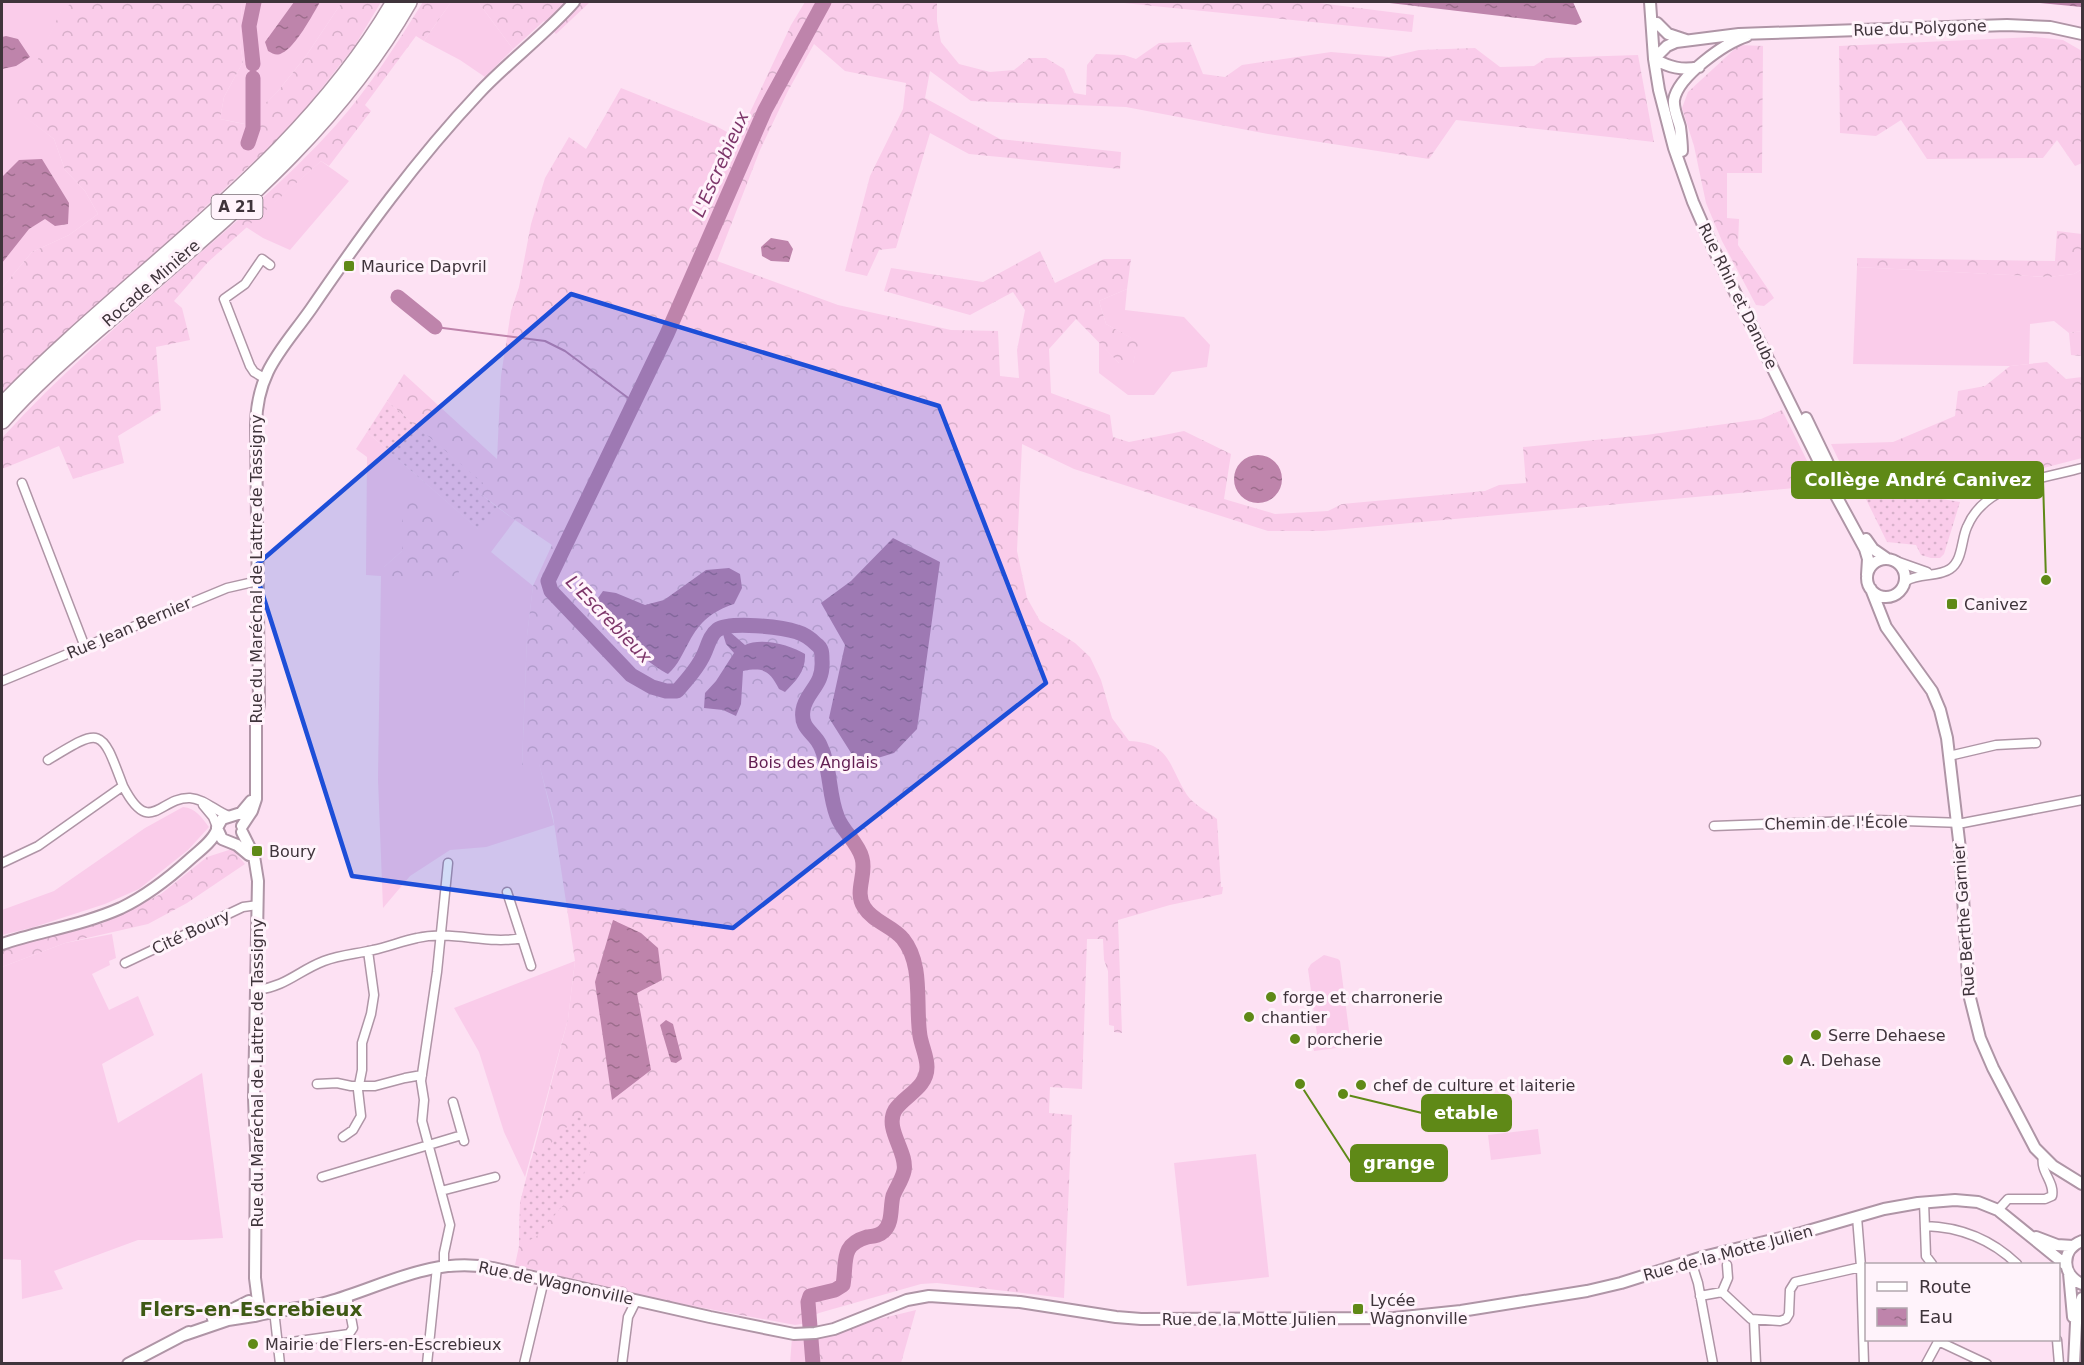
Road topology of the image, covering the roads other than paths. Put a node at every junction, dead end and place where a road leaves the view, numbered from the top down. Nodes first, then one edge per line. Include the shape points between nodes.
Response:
1 (394, 2) edge
2 (410, 2) edge
3 (574, 2) edge
4 (1650, 2) edge
5 (1655, 2) edge
6 (1657, 23) junction
7 (1756, 34) junction
8 (2082, 34) edge
9 (1686, 40) junction
10 (1659, 58) junction
11 (1699, 67) junction
12 (1682, 151) junction
13 (270, 265) dead end
14 (264, 378) junction
15 (2, 405) edge
16 (2, 421) edge
17 (2082, 468) edge
18 (22, 483) dead end
19 (1891, 559) junction
20 (1930, 573) junction
21 (1867, 575) junction
22 (258, 581) junction
23 (1906, 581) junction
24 (1871, 589) junction
25 (1892, 596) junction
26 (1892, 635) junction
27 (86, 647) junction
28 (2, 681) edge
29 (2036, 743) dead end
30 (1949, 756) junction
31 (48, 760) dead end
32 (256, 783) junction
33 (123, 786) junction
34 (192, 798) junction
35 (2082, 800) edge
36 (230, 816) junction
37 (1958, 823) junction
38 (1714, 825) dead end
39 (217, 828) junction
40 (242, 829) junction
41 (229, 842) junction
42 (2, 863) edge
43 (448, 863) dead end
44 (180, 868) junction
45 (257, 868) junction
46 (507, 892) dead end
47 (258, 905) junction
48 (441, 935) junction
49 (522, 938) junction
50 (2, 942) edge
51 (368, 951) junction
52 (125, 963) dead end
53 (531, 966) dead end
54 (257, 990) junction
55 (422, 1076) junction
56 (317, 1084) dead end
57 (360, 1085) junction
58 (453, 1102) dead end
59 (343, 1137) dead end
60 (428, 1144) junction
61 (2043, 1157) junction
62 (322, 1177) dead end
63 (495, 1177) dead end
64 (2082, 1184) edge
65 (441, 1191) junction
66 (1924, 1202) junction
67 (1998, 1210) junction
68 (1857, 1217) junction
69 (1925, 1226) junction
70 (2025, 1231) junction
71 (2080, 1242) edge
72 (1691, 1261) junction
73 (1931, 1263) edge
74 (2016, 1263) edge
75 (1727, 1266) dead end
76 (440, 1267) junction
77 (1861, 1267) junction
78 (2068, 1269) junction
79 (544, 1280) junction
80 (2082, 1284) edge
81 (1722, 1292) junction
82 (347, 1296) junction
83 (1700, 1296) junction
84 (2082, 1298) edge
85 (636, 1300) junction
86 (252, 1308) junction
87 (274, 1310) junction
88 (1754, 1320) junction
89 (807, 1333) joint
90 (2074, 1335) junction
91 (1938, 1341) edge
92 (1941, 1341) edge
93 (2057, 1341) edge
94 (277, 1344) junction
95 (128, 1364) edge
96 (280, 1364) edge
97 (427, 1364) edge
98 (524, 1364) edge
99 (622, 1364) edge
100 (1713, 1364) edge
101 (1756, 1364) edge
102 (1864, 1364) edge
103 (1926, 1364) edge
104 (1987, 1364) edge
105 (2059, 1364) edge
106 (2074, 1364) edge

1 - 15 highway, Rocade Minière / A 21 via 346,73 286,143
2 - 16 highway, Rocade Minière / A 21 via 351,89 305,142 232,212 51,371
3 - 14 street, Rue du Maréchal de Lattre de Tassigny via 481,91 414,167 333,275
4 - 10 street, Rue Rhin et Danube
5 - 6 street, Rue Rhin et Danube
6 - 9 street via 1668,34
6 - 10 street, Rue Rhin et Danube
7 - 8 street, Rue du Polygone via 2007,25 2050,27
7 - 9 street, Rue du Polygone
7 - 11 street, Rue du Polygone via 1729,45
9 - 10 street, Rue du Polygone via 1669,45
10 - 11 street via 1680,69
10 - 12 street, Rue Rhin et Danube
10 - 21 street, Rue Rhin et Danube via 1660,96 1702,225 1865,549
11 - 12 street, Rue du Polygone via 1674,99
12 - 19 street, Rue Rhin et Danube via 1709,223 1842,493 1870,545
13 - 14 street via 262,259 245,284 224,299 250,366
14 - 22 street, Rue du Maréchal de Lattre de Tassigny via 256,414
17 - 20 street via 1992,496 1968,523 1954,565 1944,572
18 - 27 street
19 - 20 street
19 - 21 street via 1874,563
19 - 23 street via 1904,569
20 - 23 street
21 - 24 street
22 - 27 street, Rue Jean Bernier via 227,588
22 - 32 street, Rue du Maréchal de Lattre de Tassigny
23 - 25 street
24 - 25 street via 1880,596
24 - 26 street, Rue Berthe Garnier
25 - 26 street, Rue Berthe Garnier via 1885,612
26 - 30 street, Rue Berthe Garnier via 1932,691
27 - 28 street, Rue Jean Bernier
29 - 30 street via 1996,745
30 - 37 street, Rue Berthe Garnier
31 - 33 street via 80,740 97,738 109,748
32 - 36 street, Rue du Maréchal de Lattre de Tassigny via 249,805
32 - 40 street, Rue du Maréchal de Lattre de Tassigny via 255,803
33 - 34 street via 136,805 148,812
33 - 42 street via 38,846
34 - 36 street
34 - 39 street via 206,808
35 - 37 street, Chemin de l'École
36 - 39 street via 222,819
36 - 40 street via 239,819
37 - 38 street, Chemin de l'École via 1876,820
37 - 61 street, Rue Berthe Garnier via 1971,1008 1987,1055 2029,1138
39 - 41 street via 220,838
39 - 44 street
40 - 41 street via 238,839
40 - 45 street, Rue du Maréchal de Lattre de Tassigny
41 - 44 street via 209,849
41 - 45 street via 244,850
43 - 48 street
44 - 50 street via 123,907
45 - 47 street, Rue du Maréchal de Lattre de Tassigny
46 - 49 street
47 - 52 street, Cité Boury via 243,907
47 - 54 street, Rue du Maréchal de Lattre de Tassigny
48 - 49 street
48 - 51 street
48 - 55 street
49 - 53 street
51 - 54 street via 327,960 275,987
51 - 57 street via 374,994 362,1043
54 - 86 street, Rue du Maréchal de Lattre de Tassigny
55 - 57 street
55 - 60 street via 422,1121
56 - 57 street
57 - 59 street via 361,1116 357,1126
58 - 60 street via 463,1138
60 - 62 street
60 - 65 street
61 - 64 street, Rue Berthe Garnier
61 - 67 street via 2042,1167 2052,1196 2008,1199
63 - 65 street
65 - 76 street via 450,1228
66 - 67 street, Rue de la Motte Julien via 1965,1200
66 - 68 street, Rue de la Motte Julien
66 - 69 street
67 - 70 street, Rue de la Motte Julien
68 - 72 street, Rue de la Motte Julien
68 - 77 street
69 - 73 street via 1926,1256
69 - 74 street via 1976,1237
70 - 71 street, Rue de la Motte Julien via 2050,1242
70 - 78 street, Rue de la Motte Julien
71 - 78 street via 2067,1256
72 - 83 street
72 - 89 street, Rue de la Motte Julien via 1587,1291 1420,1317 1141,1319 1020,1302 929,1296 907,1300 843,1326
75 - 81 street via 1728,1278
76 - 79 street, Rue de Wagnonville via 480,1266
76 - 82 street, Rue de Wagnonville
76 - 97 street
77 - 88 street via 1795,1282 1786,1319
77 - 102 street
78 - 80 street, Rue de la Motte Julien
78 - 90 street
79 - 85 street, Rue de Wagnonville
79 - 98 street
81 - 83 street
81 - 88 street
82 - 87 street, Rue de Wagnonville via 317,1305
82 - 94 street via 353,1328 350,1334
83 - 100 street
84 - 90 street
85 - 89 street, Rue de Wagnonville via 778,1332
85 - 99 street via 628,1317
86 - 87 street, Rue de Wagnonville
86 - 95 street, Rue de Wagnonville via 184,1335
87 - 94 street
88 - 101 street
90 - 106 street
91 - 103 street
92 - 104 street
93 - 105 street
94 - 96 street

